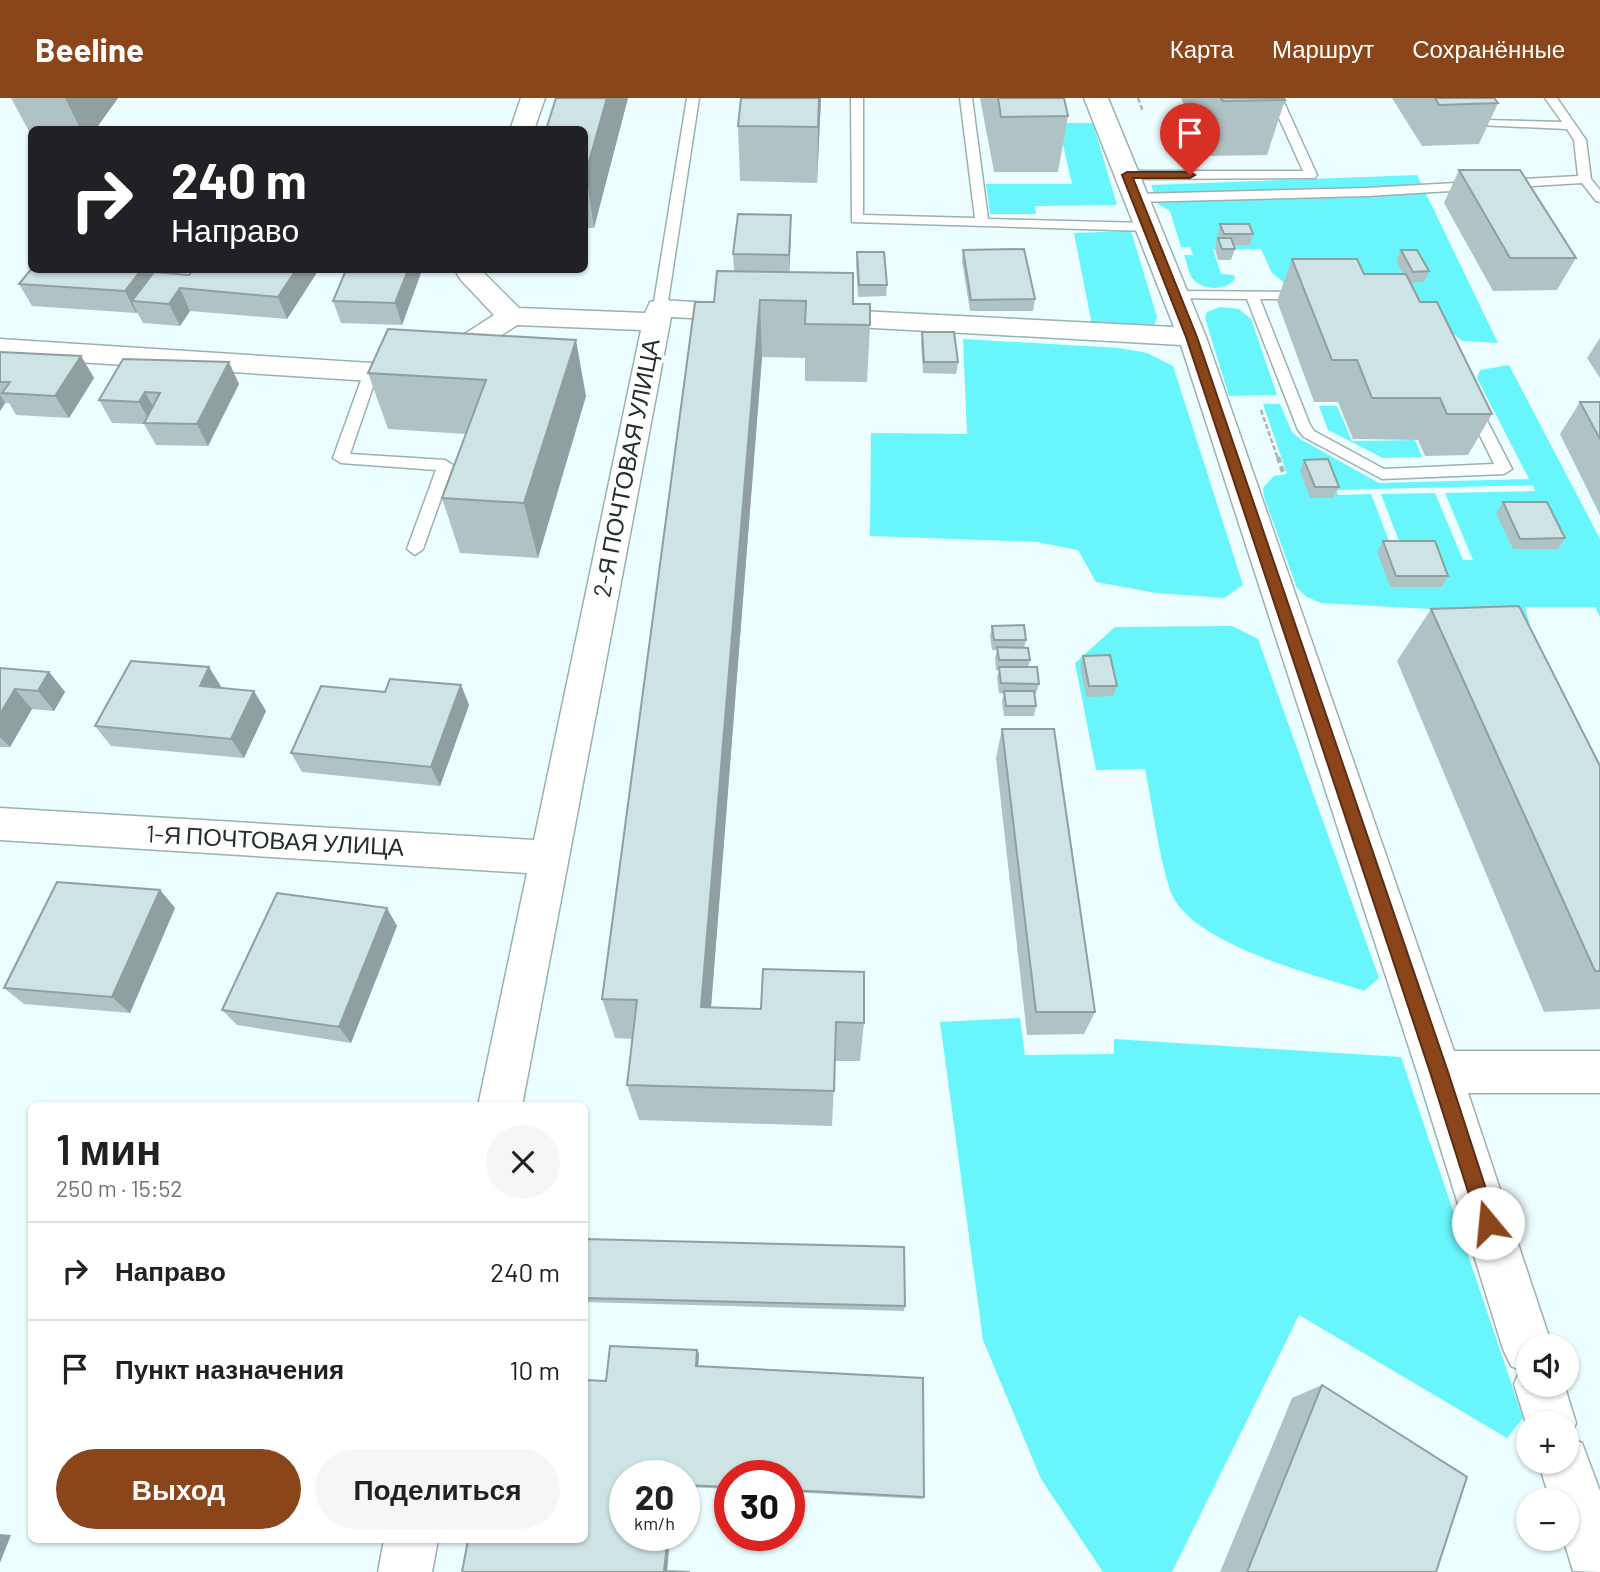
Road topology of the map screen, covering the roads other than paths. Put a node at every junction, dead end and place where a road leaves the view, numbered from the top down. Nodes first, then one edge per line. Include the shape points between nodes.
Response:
1 (533, 98) edge
2 (693, 98) edge
3 (857, 98) edge
4 (966, 98) edge
5 (1096, 98) edge
6 (1276, 98) edge
7 (1466, 98) edge
8 (1551, 98) edge
9 (523, 126) edge
10 (1571, 126) junction
11 (1585, 179) junction
12 (1131, 186) junction
13 (1600, 198) edge
14 (982, 223) junction
15 (1147, 227) junction
16 (470, 273) edge
17 (1175, 295) junction
18 (1252, 295) junction
19 (1318, 295) edge
20 (658, 315) junction
21 (511, 316) junction
22 (1192, 337) junction
23 (0, 348) edge
24 (371, 372) junction
25 (1463, 388) edge
26 (415, 549) dead end
27 (0, 824) edge
28 (550, 858) junction
29 (1439, 1072) junction
30 (1600, 1072) edge
31 (500, 1102) edge
32 (1523, 1334) edge
33 (1568, 1474) edge
34 (410, 1543) edge
35 (1600, 1571) edge
36 (405, 1572) edge

1 - 9 street
2 - 20 lane
3 - 14 lane via 857,219
4 - 14 lane
5 - 12 street
6 - 12 lane via 1311,175
7 - 10 lane via 1481,123
8 - 10 lane
10 - 11 lane via 1580,140
11 - 12 lane via 1367,192
11 - 13 lane
12 - 15 street
14 - 15 lane
15 - 17 street
16 - 21 street
17 - 18 lane
17 - 22 street
18 - 19 lane
18 - 25 lane via 1303,428 1382,474 1503,469
20 - 21 street, 2-Я ПОЧТОВАЯ УЛИЦА
20 - 22 street via 783,315
20 - 28 street, 2-Я ПОЧТОВАЯ УЛИЦА
21 - 24 street via 455,353
22 - 29 street
23 - 24 street
24 - 26 lane via 341,458 445,465
27 - 28 street, 1-Я ПОЧТОВАЯ УЛИЦА
28 - 31 street, 2-Я ПОЧТОВАЯ УЛИЦА
29 - 30 street
29 - 32 street
33 - 35 street
34 - 36 street

